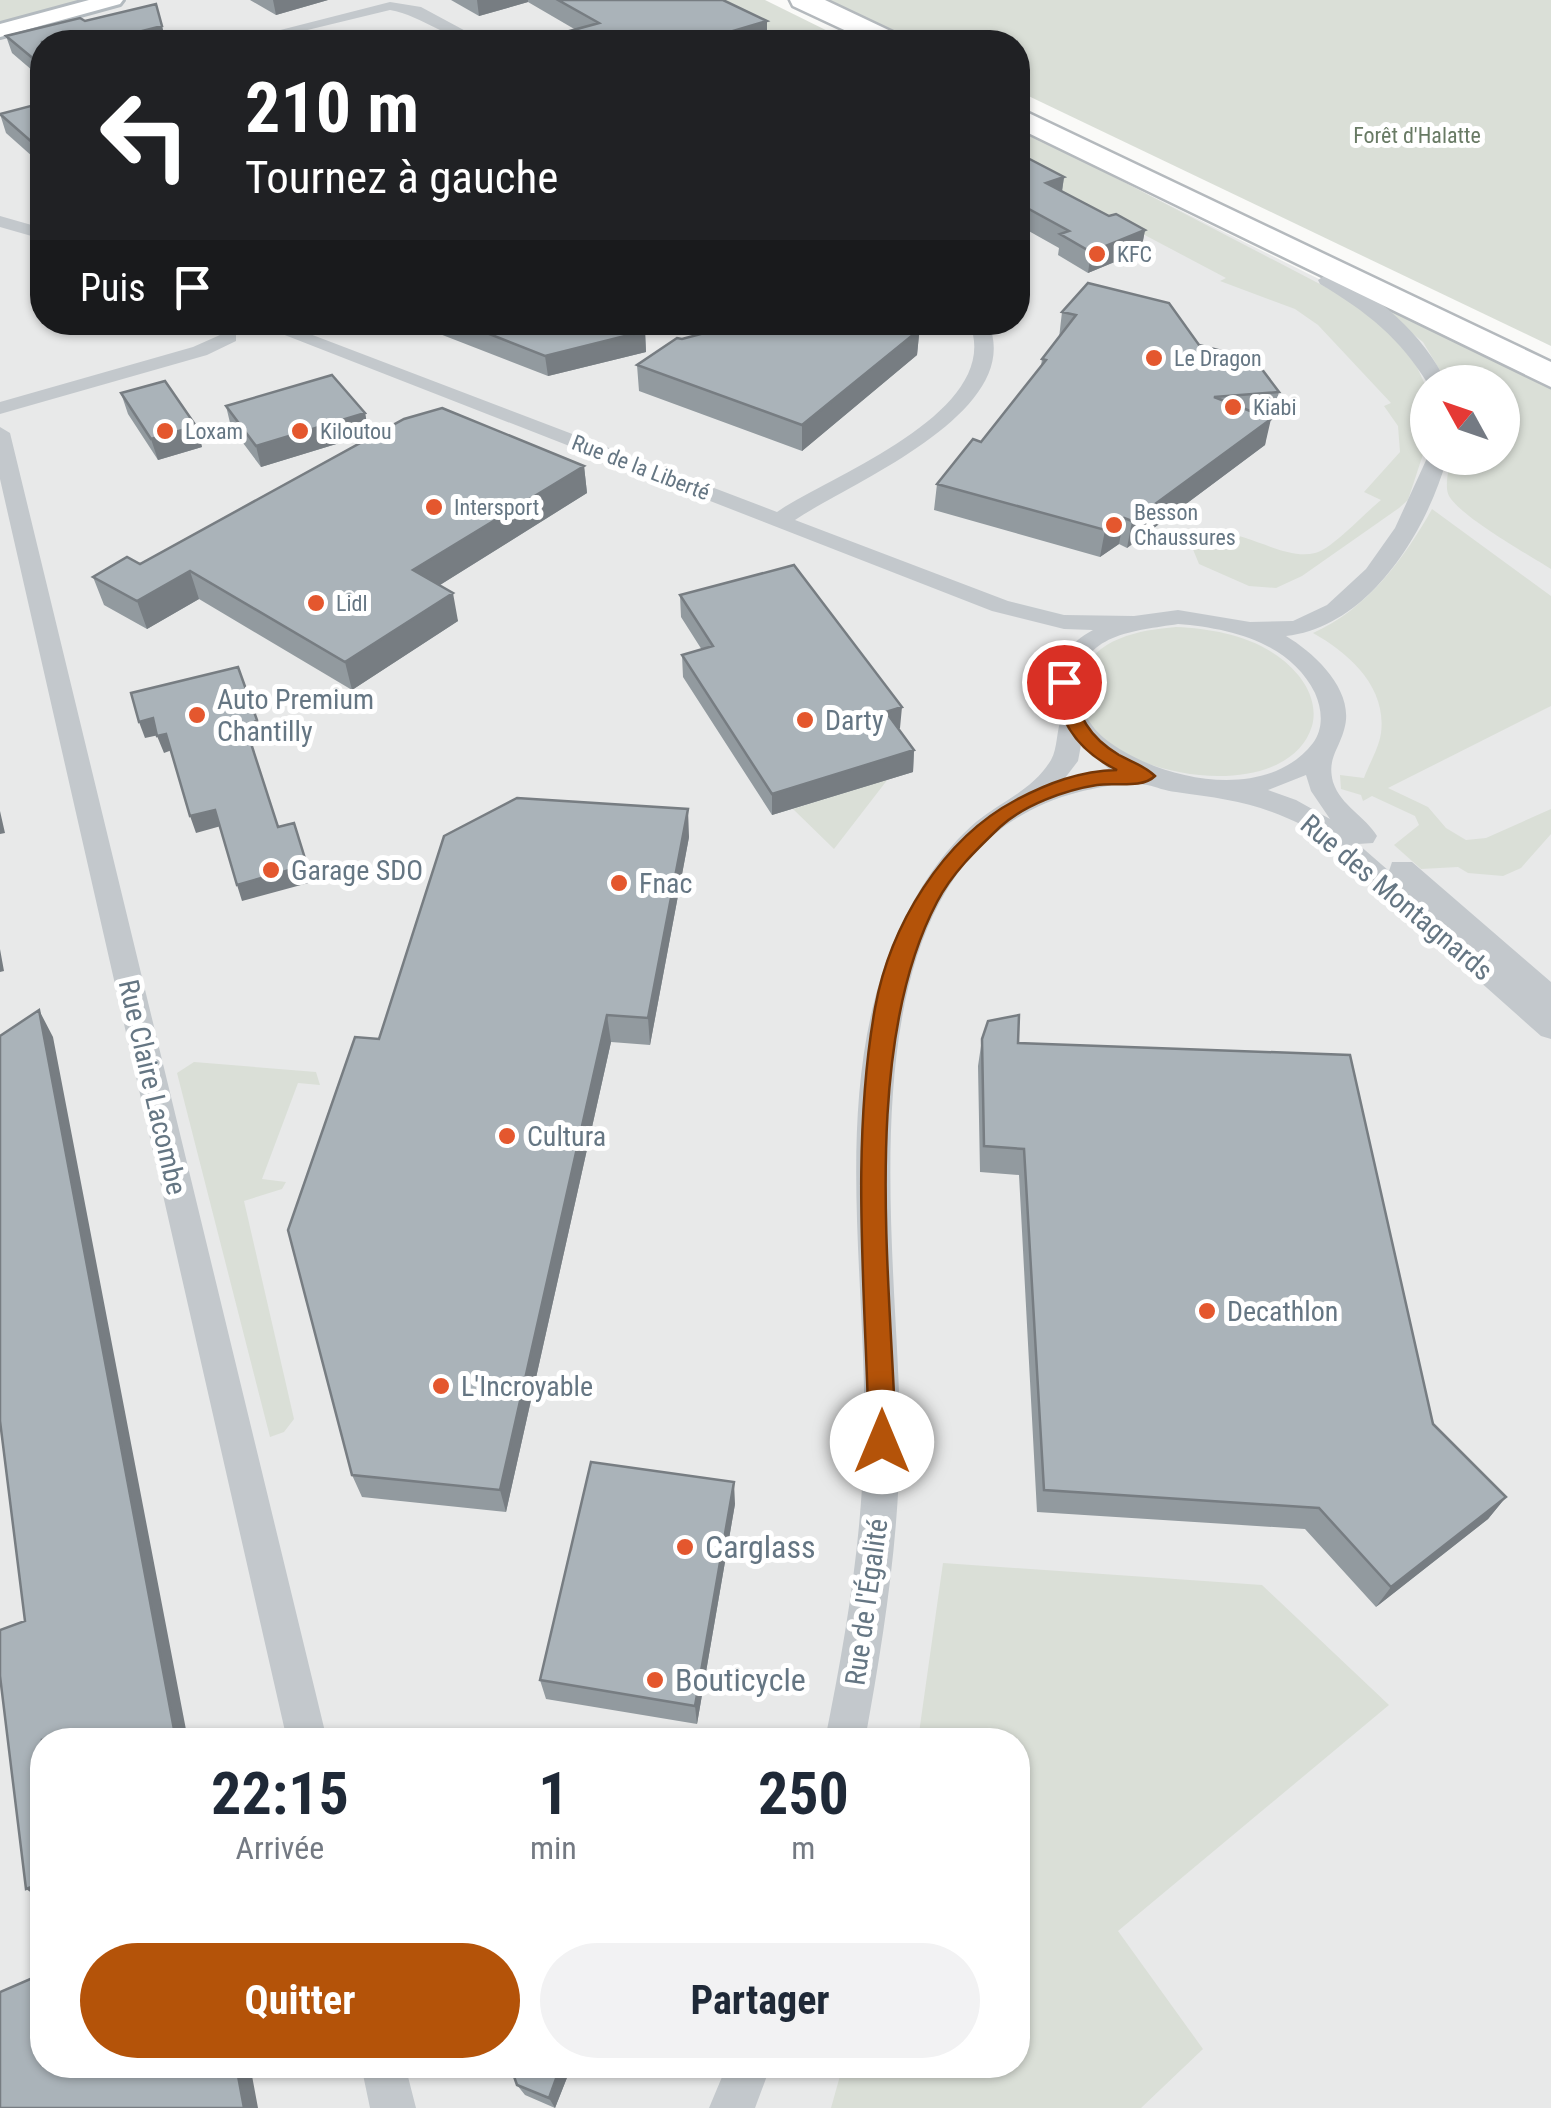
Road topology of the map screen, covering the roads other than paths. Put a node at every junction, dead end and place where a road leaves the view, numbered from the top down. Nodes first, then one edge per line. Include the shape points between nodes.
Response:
1 (114, 0) edge
2 (124, 0) edge
3 (778, 0) edge
4 (803, 0) edge
5 (392, 3) edge
6 (72, 11) junction
7 (287, 30) edge
8 (455, 30) edge
9 (841, 30) edge
10 (866, 30) edge
11 (0, 31) edge
12 (1030, 110) edge
13 (1030, 122) edge
14 (1203, 207) junction
15 (0, 212) edge
16 (0, 221) edge
17 (30, 228) edge
18 (30, 230) edge
19 (1327, 280) joint
20 (246, 335) edge
21 (263, 335) edge
22 (982, 335) edge
23 (1551, 361) edge
24 (1426, 365) edge
25 (1551, 376) edge
26 (0, 408) edge
27 (0, 433) edge
28 (1431, 475) edge
29 (780, 520) junction
30 (1000, 606) junction
31 (1133, 622) junction
32 (1244, 628) junction
33 (1064, 682) junction
34 (1072, 722) junction
35 (1318, 754) junction
36 (1145, 776) junction
37 (1230, 789) junction
38 (1031, 798) junction
39 (1551, 998) edge
40 (1551, 1028) edge
41 (304, 1728) edge
42 (847, 1728) edge
43 (386, 2078) edge
44 (744, 2078) edge
45 (393, 2108) edge
46 (732, 2108) edge

1 - 6 main road
2 - 6 street
3 - 9 highway
4 - 10 highway
5 - 7 street
5 - 8 street
6 - 11 main road
12 - 23 highway
13 - 14 highway
14 - 19 highway
14 - 25 highway
15 - 17 street
16 - 18 street
19 - 24 street via 1396,328
20 - 26 street
21 - 29 street, Rue de la Liberté
22 - 29 street via 979,366 937,426
27 - 41 street, Rue Claire Lacombe
28 - 32 street via 1404,531 1345,600 1308,625
29 - 30 street, Rue de la Liberté
30 - 31 street, Rue de la Liberté via 1064,622
30 - 33 street, Rue de la Liberté via 1048,636
31 - 32 street via 1187,618
31 - 33 street via 1083,648
32 - 35 street via 1287,648 1322,683 1332,722
33 - 34 street
34 - 36 street via 1101,752
34 - 38 street, Rue de l'Égalité via 1065,760
35 - 37 street via 1286,776
35 - 39 street, Rue des Montagnards via 1318,778 1333,808
36 - 37 street
36 - 38 street, Rue de l'Égalité via 1086,780
37 - 40 street, Rue des Montagnards via 1315,821
38 - 42 street, Rue de l'Égalité via 976,836 944,874 914,924 887,1005 875,1165 883,1378 879,1505
43 - 45 street
44 - 46 street

